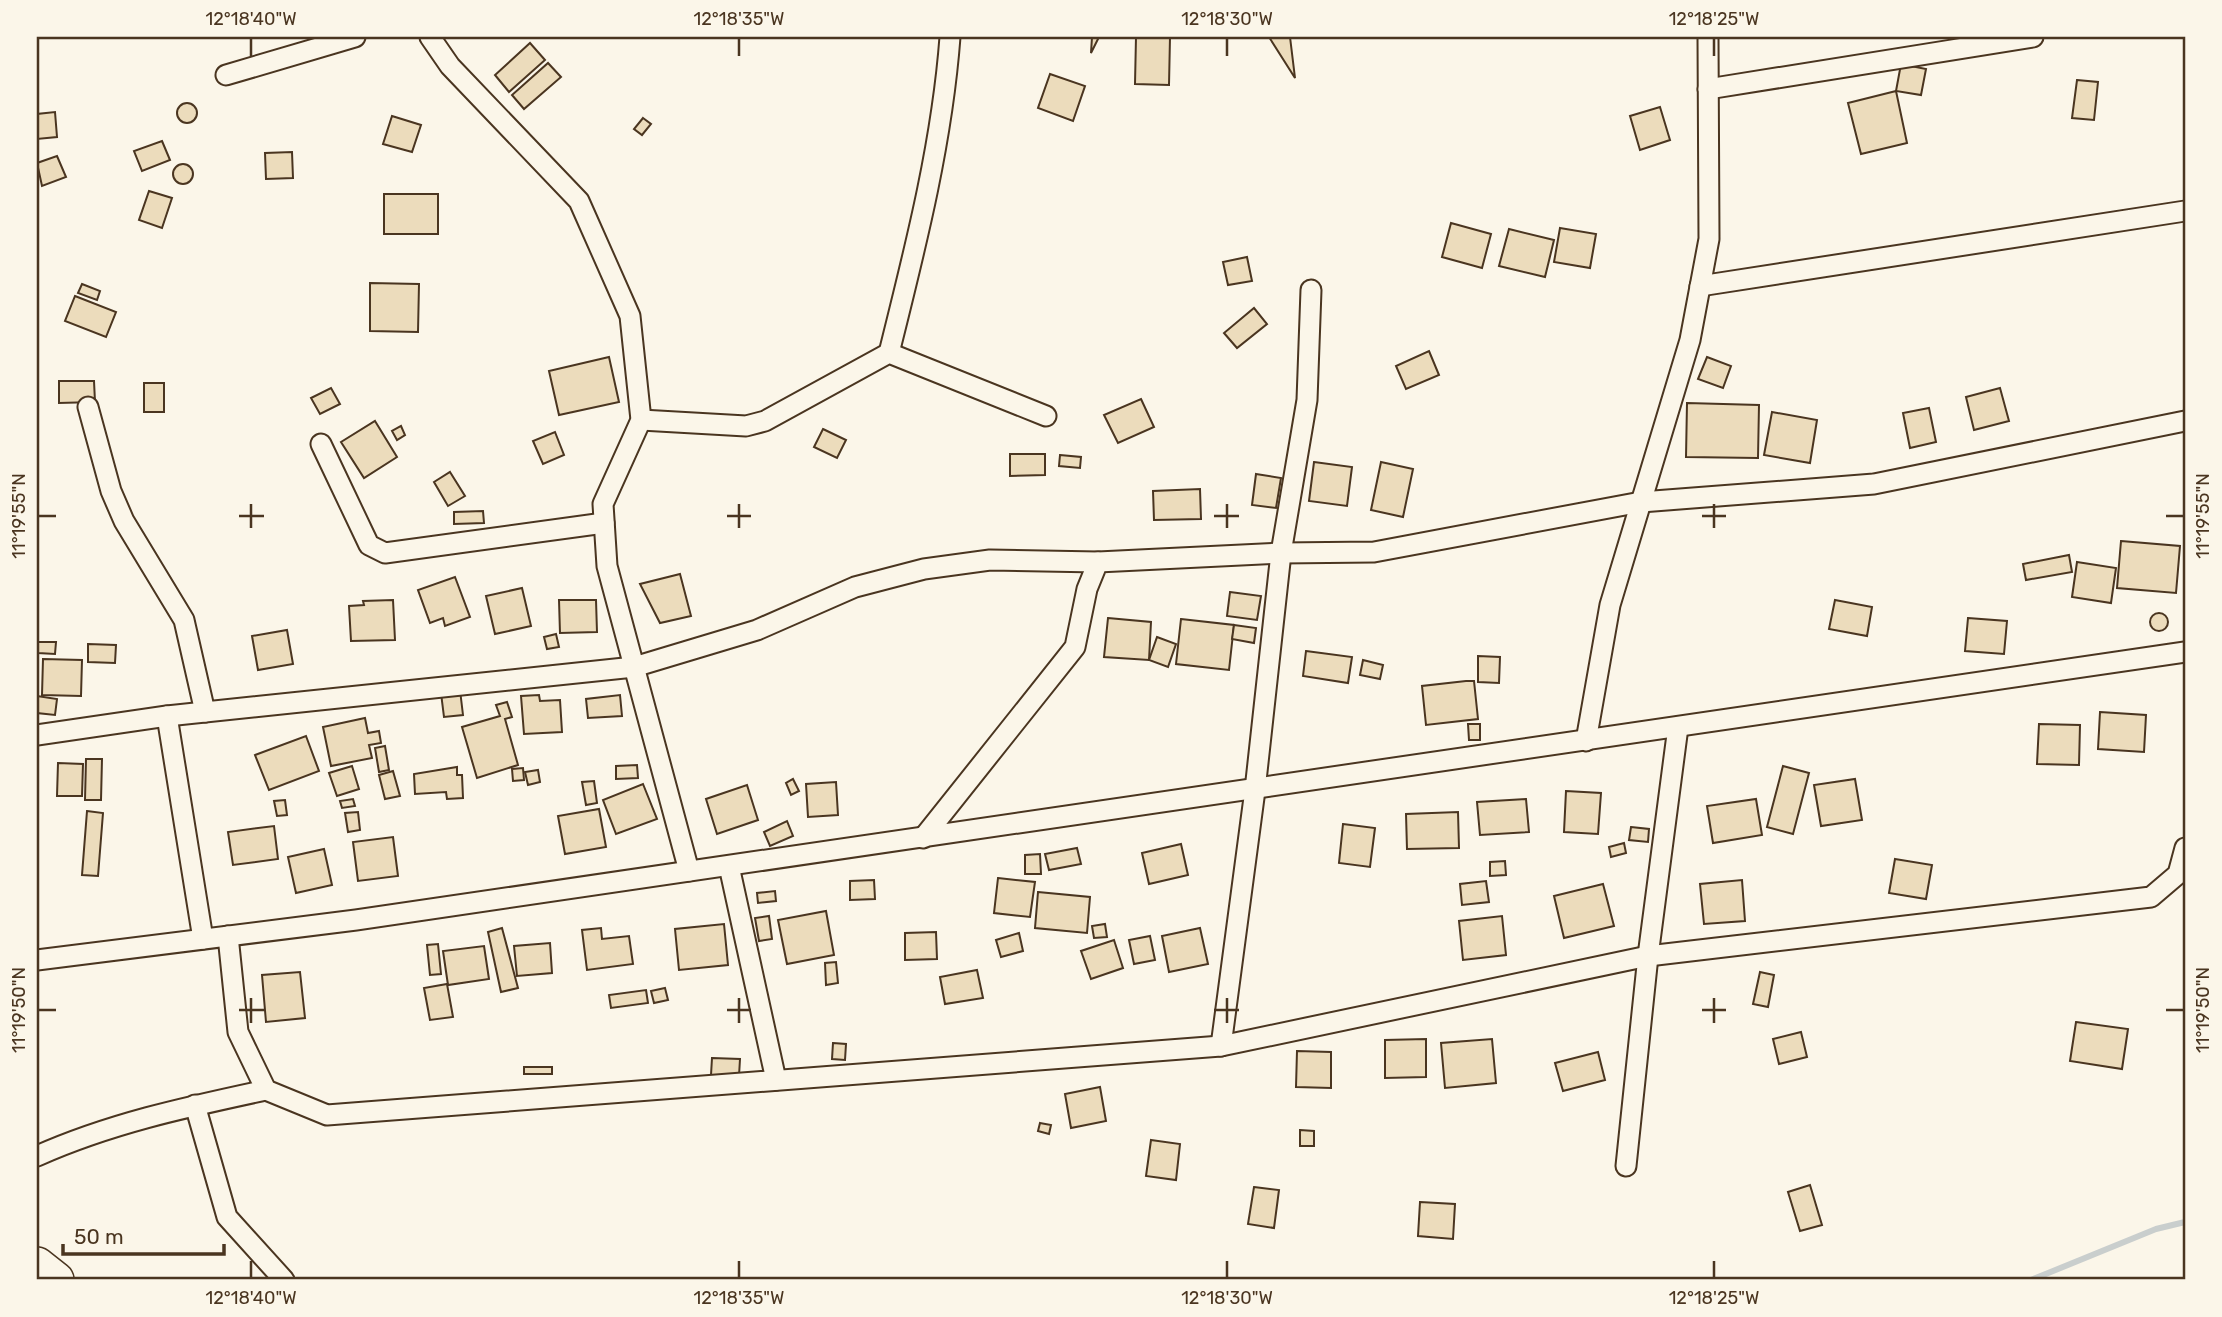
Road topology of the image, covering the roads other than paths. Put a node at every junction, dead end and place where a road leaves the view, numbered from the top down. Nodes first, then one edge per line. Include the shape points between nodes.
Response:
1 (355, 37) edge
2 (430, 37) edge
3 (950, 37) edge
4 (1708, 37) edge
5 (2034, 37) edge
6 (226, 75) dead end
7 (1708, 89) junction
8 (2185, 211) edge
9 (1700, 286) junction
10 (1311, 290) dead end
11 (889, 353) junction
12 (88, 407) dead end
13 (1046, 416) dead end
14 (641, 420) junction
15 (2185, 421) edge
16 (321, 444) dead end
17 (1641, 502) junction
18 (604, 523) junction
19 (1281, 553) junction
20 (1098, 562) junction
21 (2185, 652) edge
22 (634, 667) junction
23 (205, 712) junction
24 (167, 716) junction
25 (1678, 727) junction
26 (37, 735) edge
27 (1586, 741) junction
28 (1255, 790) junction
29 (923, 838) junction
30 (2185, 848) edge
31 (729, 866) junction
32 (690, 872) junction
33 (229, 936) junction
34 (203, 939) junction
35 (1648, 956) junction
36 (37, 960) edge
37 (1221, 1046) junction
38 (776, 1080) junction
39 (266, 1090) junction
40 (195, 1105) junction
41 (37, 1156) edge
42 (1626, 1166) dead end
43 (37, 1265) edge
44 (56, 1280) edge
45 (284, 1280) edge

1 - 6 street
2 - 14 street via 450,66 579,201 630,316
3 - 11 street via 919,232
4 - 7 street
5 - 7 street
7 - 9 street via 1709,239
8 - 9 street
9 - 17 street via 1690,340
10 - 19 street via 1307,400
11 - 13 street
11 - 14 street via 765,421 746,426
12 - 23 street via 124,521 184,620
14 - 18 street via 603,504
15 - 17 street via 1874,484
16 - 18 street via 369,545 385,553
17 - 19 street via 1374,552
17 - 27 street via 1610,605
18 - 22 street via 607,566
19 - 20 street
19 - 28 street
20 - 22 street via 990,560 924,569 855,587 757,630
20 - 29 street via 1087,589 1075,647
21 - 25 street
22 - 23 street
22 - 32 street
23 - 24 street
24 - 26 street
24 - 34 street
25 - 27 street
25 - 35 street
27 - 28 street
28 - 29 street
28 - 37 street
29 - 31 street
30 - 35 street via 2178,874 2151,897
31 - 32 street
31 - 38 street
32 - 33 street
33 - 34 street
33 - 39 street via 238,1032
34 - 36 street
35 - 37 street
35 - 42 street
37 - 38 street
38 - 39 street via 327,1115
39 - 40 street
40 - 41 street via 86,1134
40 - 45 street via 227,1217
43 - 44 highway

